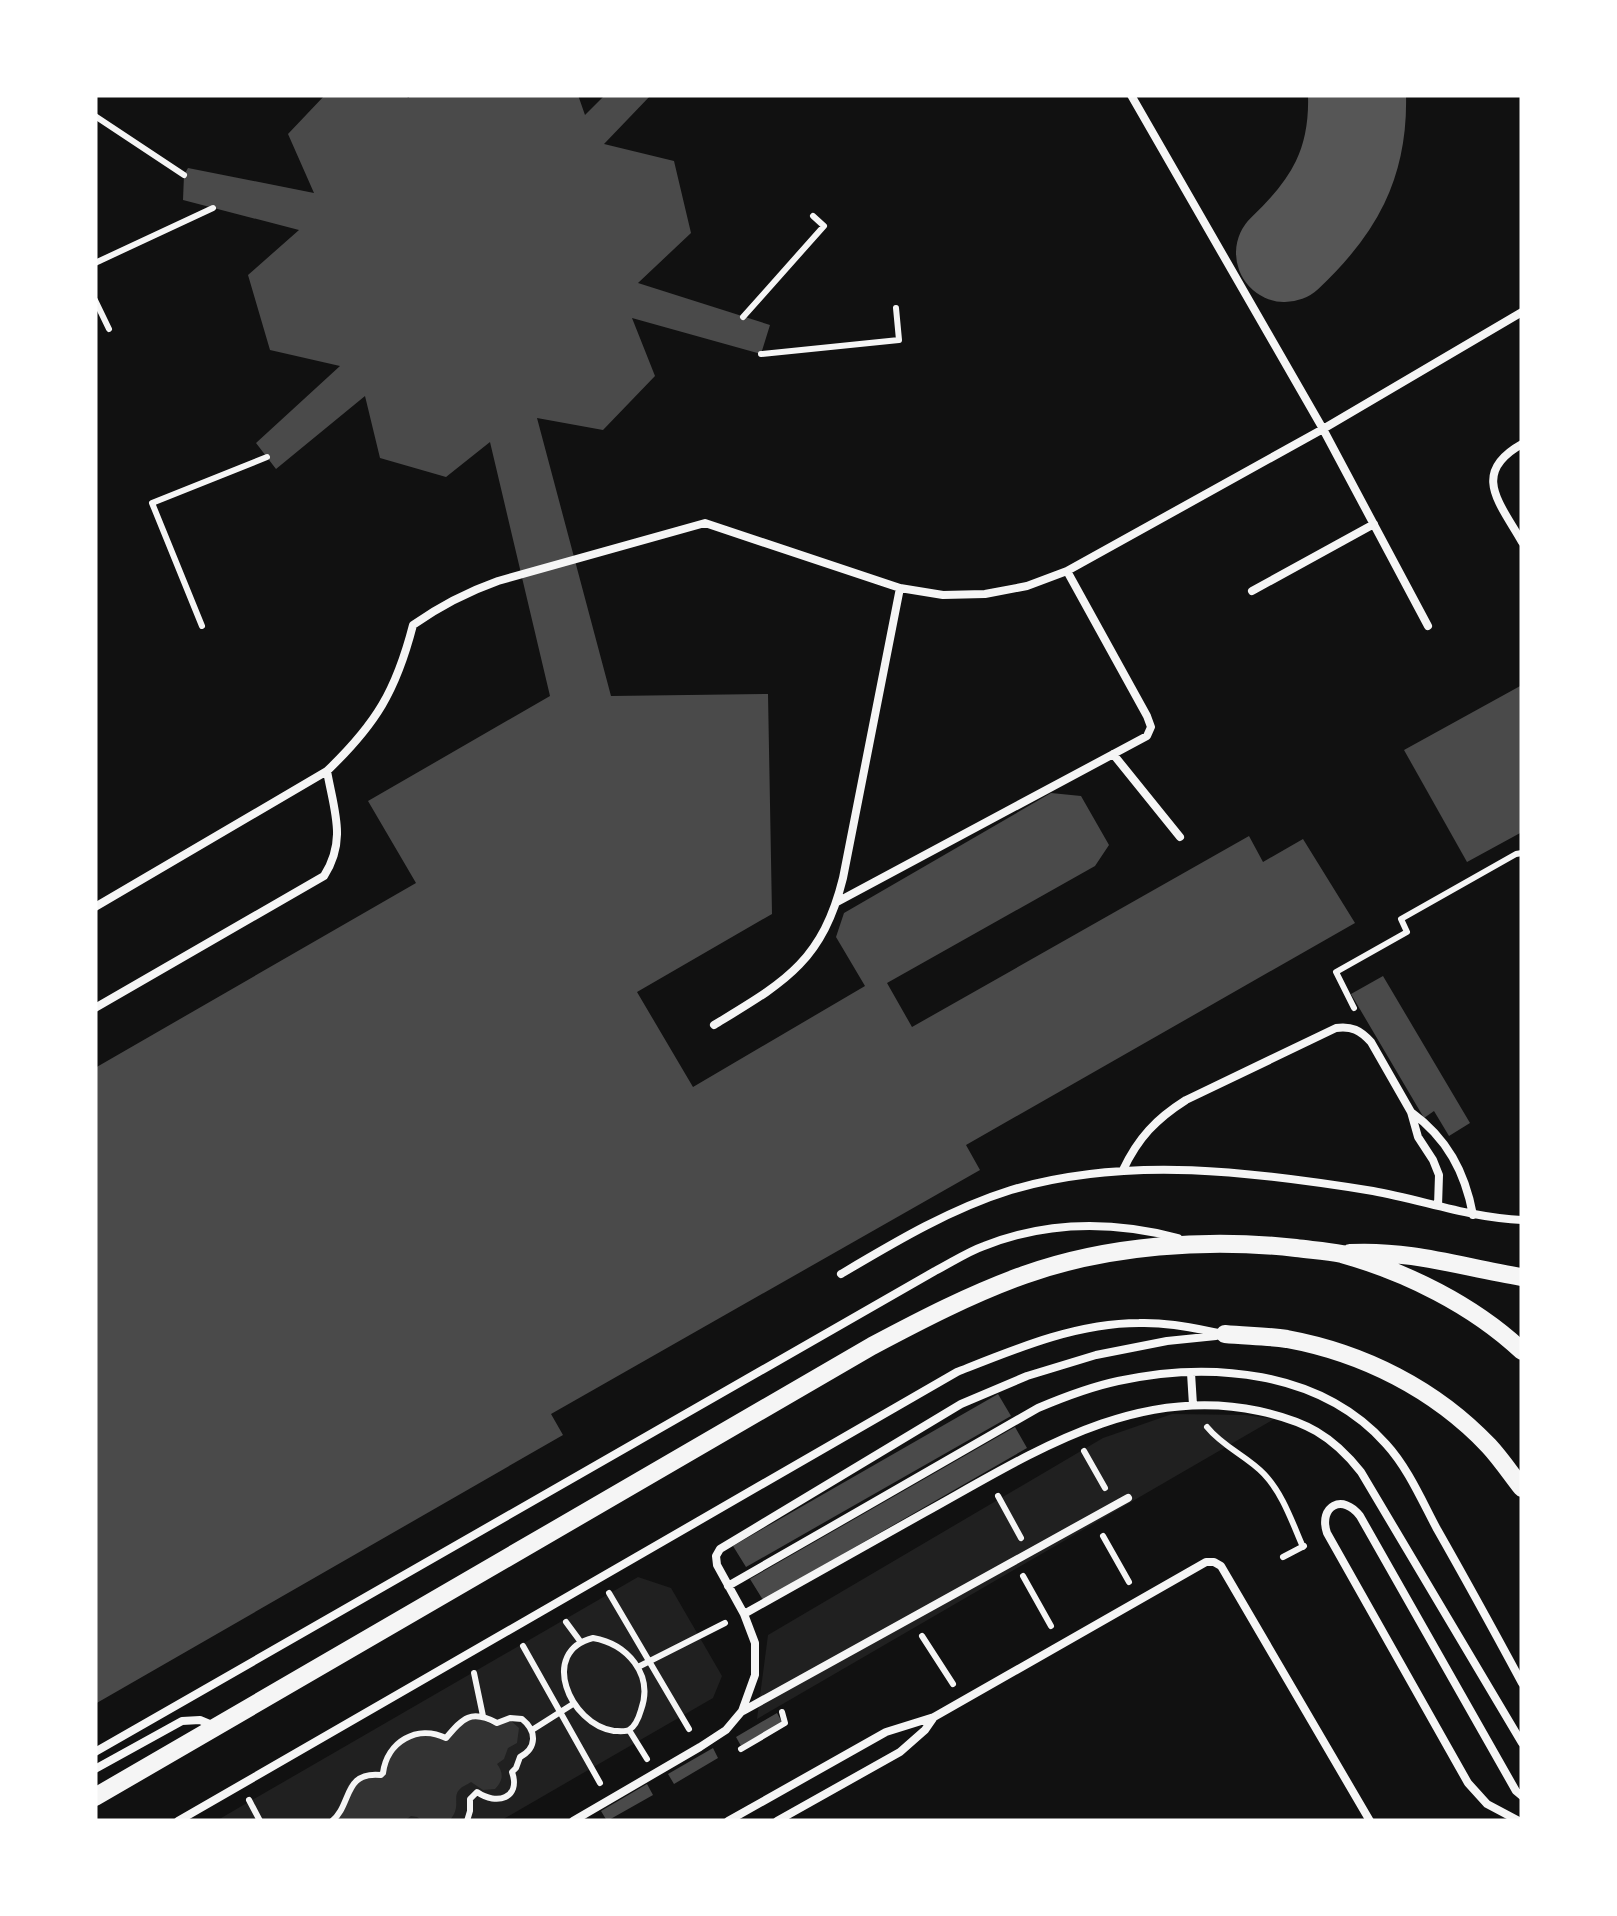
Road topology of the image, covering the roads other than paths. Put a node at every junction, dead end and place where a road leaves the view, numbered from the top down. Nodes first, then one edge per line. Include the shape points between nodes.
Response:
1 (1131, 95) edge
2 (1522, 312) edge
3 (1323, 429) junction
4 (1522, 444) edge
5 (1374, 524) junction
6 (1522, 542) edge
7 (1067, 571) junction
8 (900, 588) junction
9 (1252, 590) dead end
10 (1428, 626) dead end
11 (1113, 754) junction
12 (326, 771) junction
13 (1180, 837) dead end
14 (837, 902) junction
15 (95, 907) edge
16 (95, 1008) edge
17 (714, 1025) dead end
18 (1411, 1112) junction
19 (1123, 1170) junction
20 (1438, 1206) junction
21 (1472, 1214) junction
22 (1522, 1220) edge
23 (1197, 1244) junction
24 (1339, 1254) junction
25 (841, 1274) dead end
26 (1522, 1277) edge
27 (1225, 1334) junction
28 (1522, 1351) edge
29 (1190, 1372) junction
30 (1192, 1405) junction
31 (1522, 1488) edge
32 (1128, 1498) dead end
33 (728, 1586) junction
34 (744, 1614) junction
35 (1522, 1683) edge
36 (742, 1711) junction
37 (934, 1717) junction
38 (216, 1727) junction
39 (1522, 1743) edge
40 (95, 1752) edge
41 (95, 1769) edge
42 (1522, 1796) edge
43 (95, 1797) edge
44 (178, 1821) edge
45 (573, 1821) edge
46 (728, 1821) edge
47 (777, 1821) edge
48 (1370, 1821) edge
49 (1519, 1821) edge

1 - 3 lane
2 - 3 lane
3 - 5 lane
3 - 7 lane
4 - 6 lane via 1496,465 1492,485
5 - 9 lane
5 - 10 lane
7 - 8 lane via 985,594
7 - 11 lane via 1151,726 1146,736
8 - 12 lane via 705,523 498,582 413,624 383,706
8 - 14 lane
11 - 13 lane
11 - 14 lane
12 - 15 lane
12 - 16 lane via 339,841 324,876
14 - 17 lane via 796,969
18 - 19 lane via 1371,1042 1362,1032 1336,1028 1166,1113 1148,1128
18 - 20 lane via 1434,1160
18 - 21 lane via 1454,1158
19 - 20 lane via 1299,1180
19 - 25 lane via 1011,1190 906,1236
20 - 21 lane
21 - 22 lane
23 - 24 street
23 - 38 street via 1110,1252 1026,1274 946,1307
23 - 40 lane via 1090,1225 1036,1230 983,1246
24 - 26 street via 1423,1256
24 - 28 street via 1400,1274 1458,1304
27 - 31 street via 1284,1338 1396,1375 1446,1407
27 - 33 lane via 1096,1355 961,1404 720,1549 717,1564
27 - 44 lane via 1140,1322 1097,1326 1025,1344 957,1372
29 - 30 lane
29 - 33 lane via 1114,1381 1038,1408
29 - 35 lane via 1288,1382 1359,1418 1410,1479
30 - 34 lane via 1131,1413 1074,1433
30 - 39 lane via 1298,1422 1349,1456
32 - 36 lane
33 - 34 lane
34 - 36 lane via 755,1643 756,1675
36 - 45 lane via 700,1747
37 - 46 lane via 886,1732
37 - 47 lane via 900,1752
37 - 48 lane via 1214,1562
38 - 41 lane via 182,1721
38 - 43 street
42 - 49 lane via 1354,1508 1334,1506 1326,1513 1327,1533 1468,1782 1487,1804

